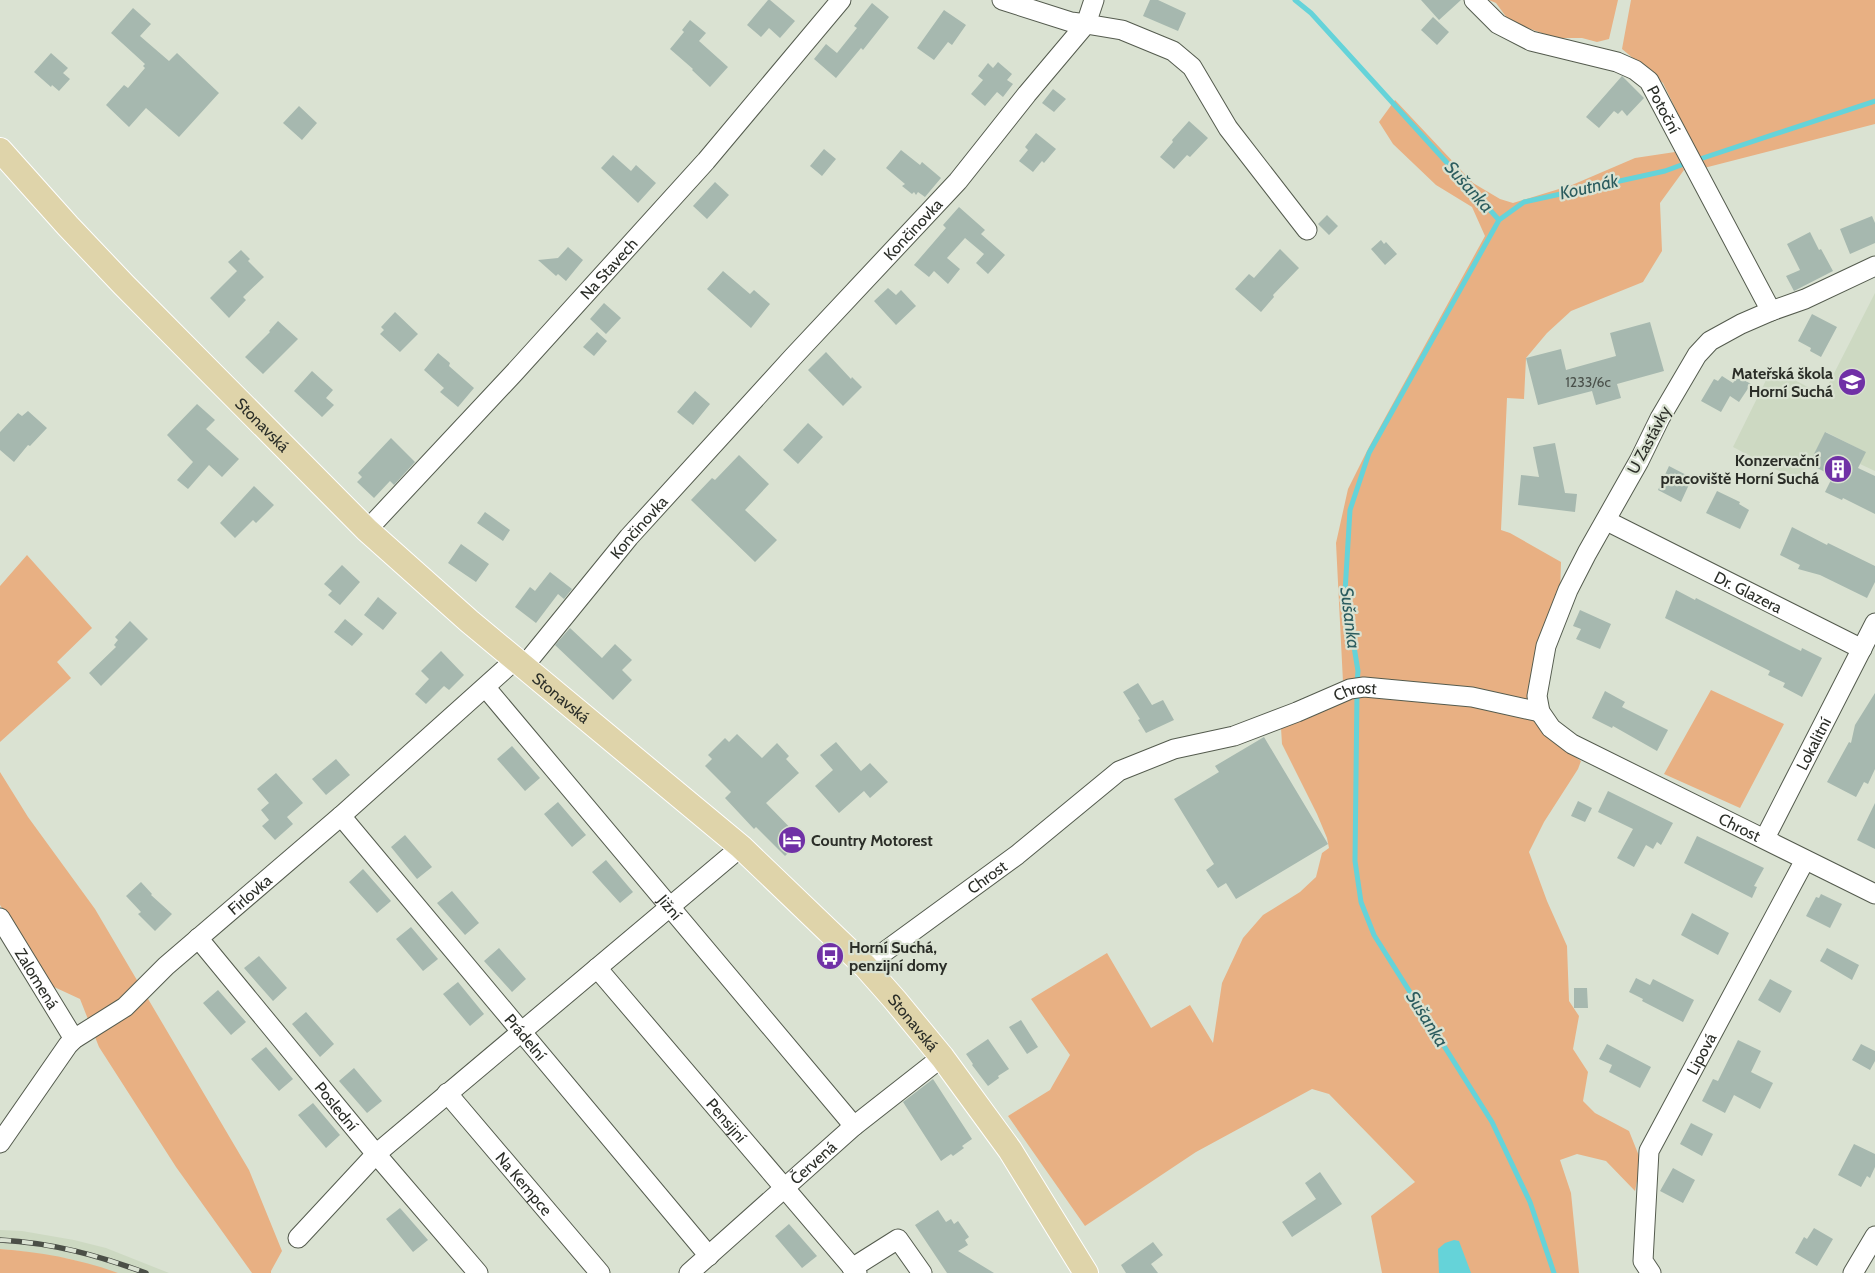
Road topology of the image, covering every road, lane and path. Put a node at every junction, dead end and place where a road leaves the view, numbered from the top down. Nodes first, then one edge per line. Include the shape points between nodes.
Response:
1 (841, 0) edge
2 (1002, 0) edge
3 (1094, 0) edge
4 (1474, 0) edge
5 (1086, 24) junction
6 (0, 150) edge
7 (1307, 230) dead end
8 (1875, 266) edge
9 (1771, 311) junction
10 (1607, 521) junction
11 (367, 530) junction
12 (1875, 623) edge
13 (1862, 649) junction
14 (520, 662) junction
15 (486, 688) junction
16 (1540, 712) junction
17 (341, 816) junction
18 (1765, 838) junction
19 (741, 848) junction
20 (1805, 860) junction
21 (1875, 894) edge
22 (670, 906) junction
23 (0, 918) edge
24 (198, 938) junction
25 (866, 966) junction
26 (597, 968) junction
27 (522, 1033) junction
28 (81, 1035) junction
29 (942, 1058) junction
30 (447, 1094) junction
31 (854, 1126) junction
32 (0, 1143) edge
33 (376, 1154) junction
34 (783, 1188) junction
35 (1875, 1236) edge
36 (298, 1238) dead end
37 (710, 1256) junction
38 (1647, 1267) edge
39 (854, 1270) edge
40 (478, 1273) edge
41 (600, 1273) edge
42 (689, 1273) edge
43 (922, 1273) edge
44 (1086, 1273) edge
45 (1853, 1273) edge

1 - 11 street, Na Stavech via 706,161
2 - 5 street
3 - 5 street
4 - 9 street, Potoční via 1498,24 1531,42 1617,62 1650,81
5 - 7 street via 1122,30 1173,51 1192,67 1228,128
5 - 14 street, Končinovka via 958,181 793,357
6 - 11 main road, Stonavská via 124,286
8 - 9 street, U Zastávky
9 - 10 street, U Zastávky via 1710,341 1697,355
10 - 13 street, Dr. Glazera
10 - 16 street, U Zastávky via 1553,624 1541,668 1537,696
11 - 14 main road, Stonavská
12 - 13 street
13 - 18 street, Lokalitní
14 - 15 street, Firlovka
14 - 19 main road, Stonavská
15 - 17 street, Firlovka
15 - 22 street, Jižní
16 - 18 street, Chrost via 1550,728 1572,744
16 - 25 street, Chrost via 1472,697 1357,688 1234,736 1174,749 1119,771 1017,855
17 - 24 street, Firlovka
17 - 27 street, Prádelní
18 - 20 street, Chrost
19 - 22 street
19 - 25 main road, Stonavská
20 - 21 street, Chrost
20 - 38 street, Lipová via 1649,1151
22 - 26 street
22 - 31 street, Jižní
23 - 28 street, Zalomená
24 - 28 street, Firlovka via 125,1007
24 - 33 street, Poslední
25 - 29 main road, Stonavská
26 - 27 street
26 - 34 street, Pensijní
27 - 30 street
27 - 37 street, Prádelní
28 - 32 street, Firlovka via 68,1045
29 - 31 street, Červená
29 - 44 main road, Stonavská via 1010,1150
30 - 33 street
30 - 41 street, Na Kempce
31 - 34 street, Červená
33 - 36 street
33 - 40 street, Poslední
34 - 37 street, Červená
34 - 39 street, Pensijní
35 - 45 street
37 - 42 street, Červená
39 - 43 street via 898,1239

